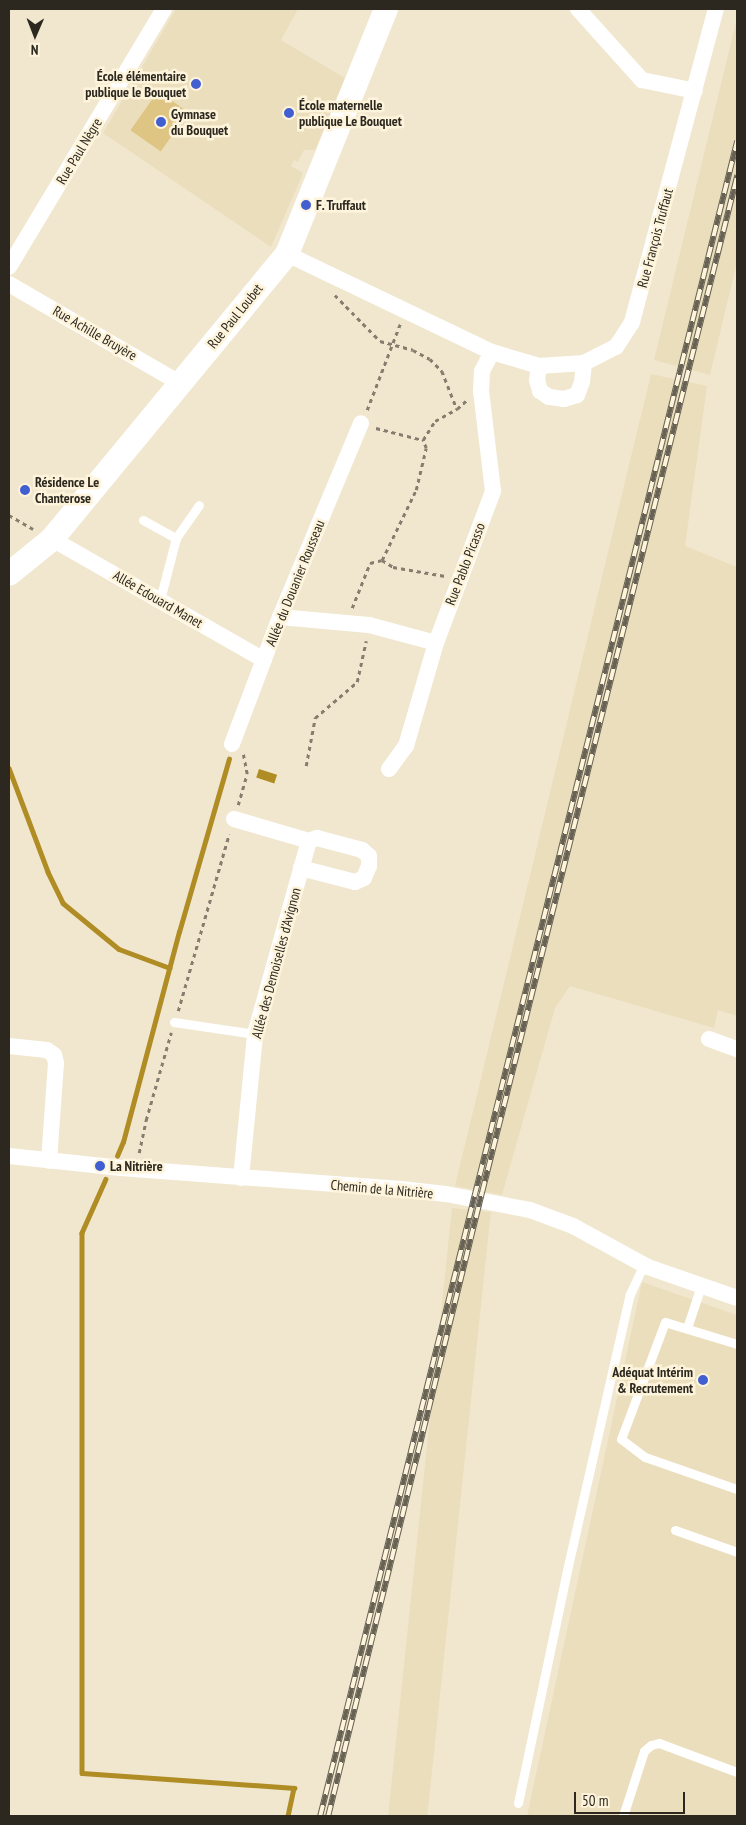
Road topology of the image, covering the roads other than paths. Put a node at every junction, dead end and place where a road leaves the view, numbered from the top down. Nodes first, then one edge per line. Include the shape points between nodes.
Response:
1 (164, 9) edge
2 (386, 9) edge
3 (578, 9) edge
4 (716, 9) edge
5 (694, 91) junction
6 (286, 254) junction
7 (9, 267) edge
8 (9, 284) edge
9 (492, 352) junction
10 (584, 363) junction
11 (539, 366) junction
12 (180, 383) junction
13 (361, 424) road end
14 (199, 505) dead end
15 (143, 520) dead end
16 (176, 538) junction
17 (52, 539) junction
18 (9, 574) edge
19 (160, 600) junction
20 (280, 617) junction
21 (436, 643) junction
22 (264, 660) junction
23 (232, 744) dead end
24 (389, 769) dead end
25 (234, 819) road end
26 (309, 841) junction
27 (301, 868) junction
28 (174, 1022) road end
29 (255, 1034) junction
30 (709, 1040) dead end
31 (9, 1046) edge
32 (737, 1049) edge
33 (9, 1156) edge
34 (49, 1161) junction
35 (241, 1178) junction
36 (644, 1264) junction
37 (701, 1286) junction
38 (737, 1298) edge
39 (687, 1328) junction
40 (737, 1344) edge
41 (737, 1488) edge
42 (675, 1530) dead end
43 (737, 1552) edge
44 (737, 1772) edge
45 (518, 1803) dead end
46 (623, 1816) edge

1 - 7 street, Rue Paul Nègre
2 - 6 street, Rue Paul Loubet
3 - 5 street via 642,80
4 - 5 street, Rue François Truffaut
5 - 10 street, Rue François Truffaut via 632,322 616,347
6 - 9 street, Rue François Truffaut
6 - 12 street, Rue Paul Loubet
8 - 12 street, Rue Achille Bruyère
9 - 11 street, Rue François Truffaut
9 - 21 street, Rue Pablo Picasso via 482,371 481,391 493,491
10 - 11 street, Rue François Truffaut
10 - 11 street via 582,382 576,395 564,400 549,398 540,391 537,380
12 - 17 street, Rue Paul Loubet
13 - 20 street, Allée du Douanier Rousseau
14 - 16 lane
15 - 16 lane
16 - 19 lane
17 - 18 street, Rue Paul Loubet
17 - 19 street, Allée Edouard Manet
19 - 22 street, Allée Edouard Manet
20 - 21 street via 369,625
20 - 22 street, Allée du Douanier Rousseau
21 - 24 street, Rue Pablo Picasso via 406,746
22 - 23 street, Allée du Douanier Rousseau
25 - 26 street
26 - 27 street, Allée des Demoiselles d'Avignon
26 - 27 street via 317,838 362,850 369,856 369,866 364,878 354,882
27 - 29 street, Allée des Demoiselles d'Avignon
28 - 29 lane
29 - 35 street, Allée des Demoiselles d'Avignon
30 - 32 street
31 - 34 street via 47,1050 54,1055
33 - 34 street, Chemin de la Nitrière
34 - 35 street, Chemin de la Nitrière
35 - 36 street, Chemin de la Nitrière via 401,1188 530,1210 573,1226
36 - 37 street, Chemin de la Nitrière
36 - 45 lane via 630,1294
37 - 38 street, Chemin de la Nitrière
37 - 39 lane
39 - 40 lane
39 - 41 lane via 665,1322 622,1439 645,1457
42 - 43 lane
44 - 46 lane via 660,1743 651,1745 644,1751

